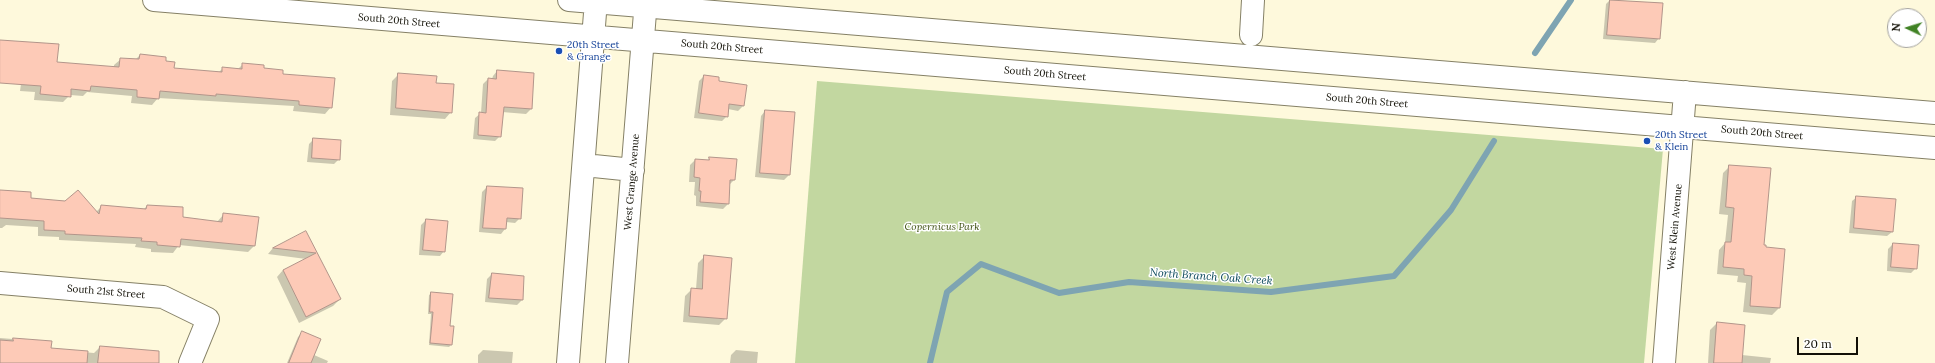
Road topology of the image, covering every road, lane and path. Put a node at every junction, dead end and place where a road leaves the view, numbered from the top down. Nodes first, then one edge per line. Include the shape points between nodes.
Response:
1 (154, 0) edge
2 (569, 0) edge
3 (1253, 0) edge
4 (596, 1) edge
5 (646, 3) edge
6 (1251, 35) dead end
7 (594, 37) junction
8 (643, 41) junction
9 (1685, 92) junction
10 (1935, 113) edge
11 (1683, 127) junction
12 (1935, 148) edge
13 (584, 165) junction
14 (633, 170) junction
15 (0, 283) edge
16 (190, 363) edge
17 (568, 363) edge
18 (617, 363) edge
19 (1664, 363) edge

1 - 7 street, South 20th Street
2 - 4 street
3 - 6 street
4 - 5 street
4 - 7 street
5 - 8 street, West Grange Avenue
5 - 9 street
7 - 8 street, South 20th Street
7 - 13 street
8 - 11 street, South 20th Street
8 - 14 street, West Grange Avenue
9 - 10 street
9 - 11 street, West Klein Avenue
11 - 12 street, South 20th Street
11 - 19 street, West Klein Avenue
13 - 14 street
13 - 17 street
14 - 18 street, West Grange Avenue
15 - 16 street, South 21st Street via 163,297 208,319

